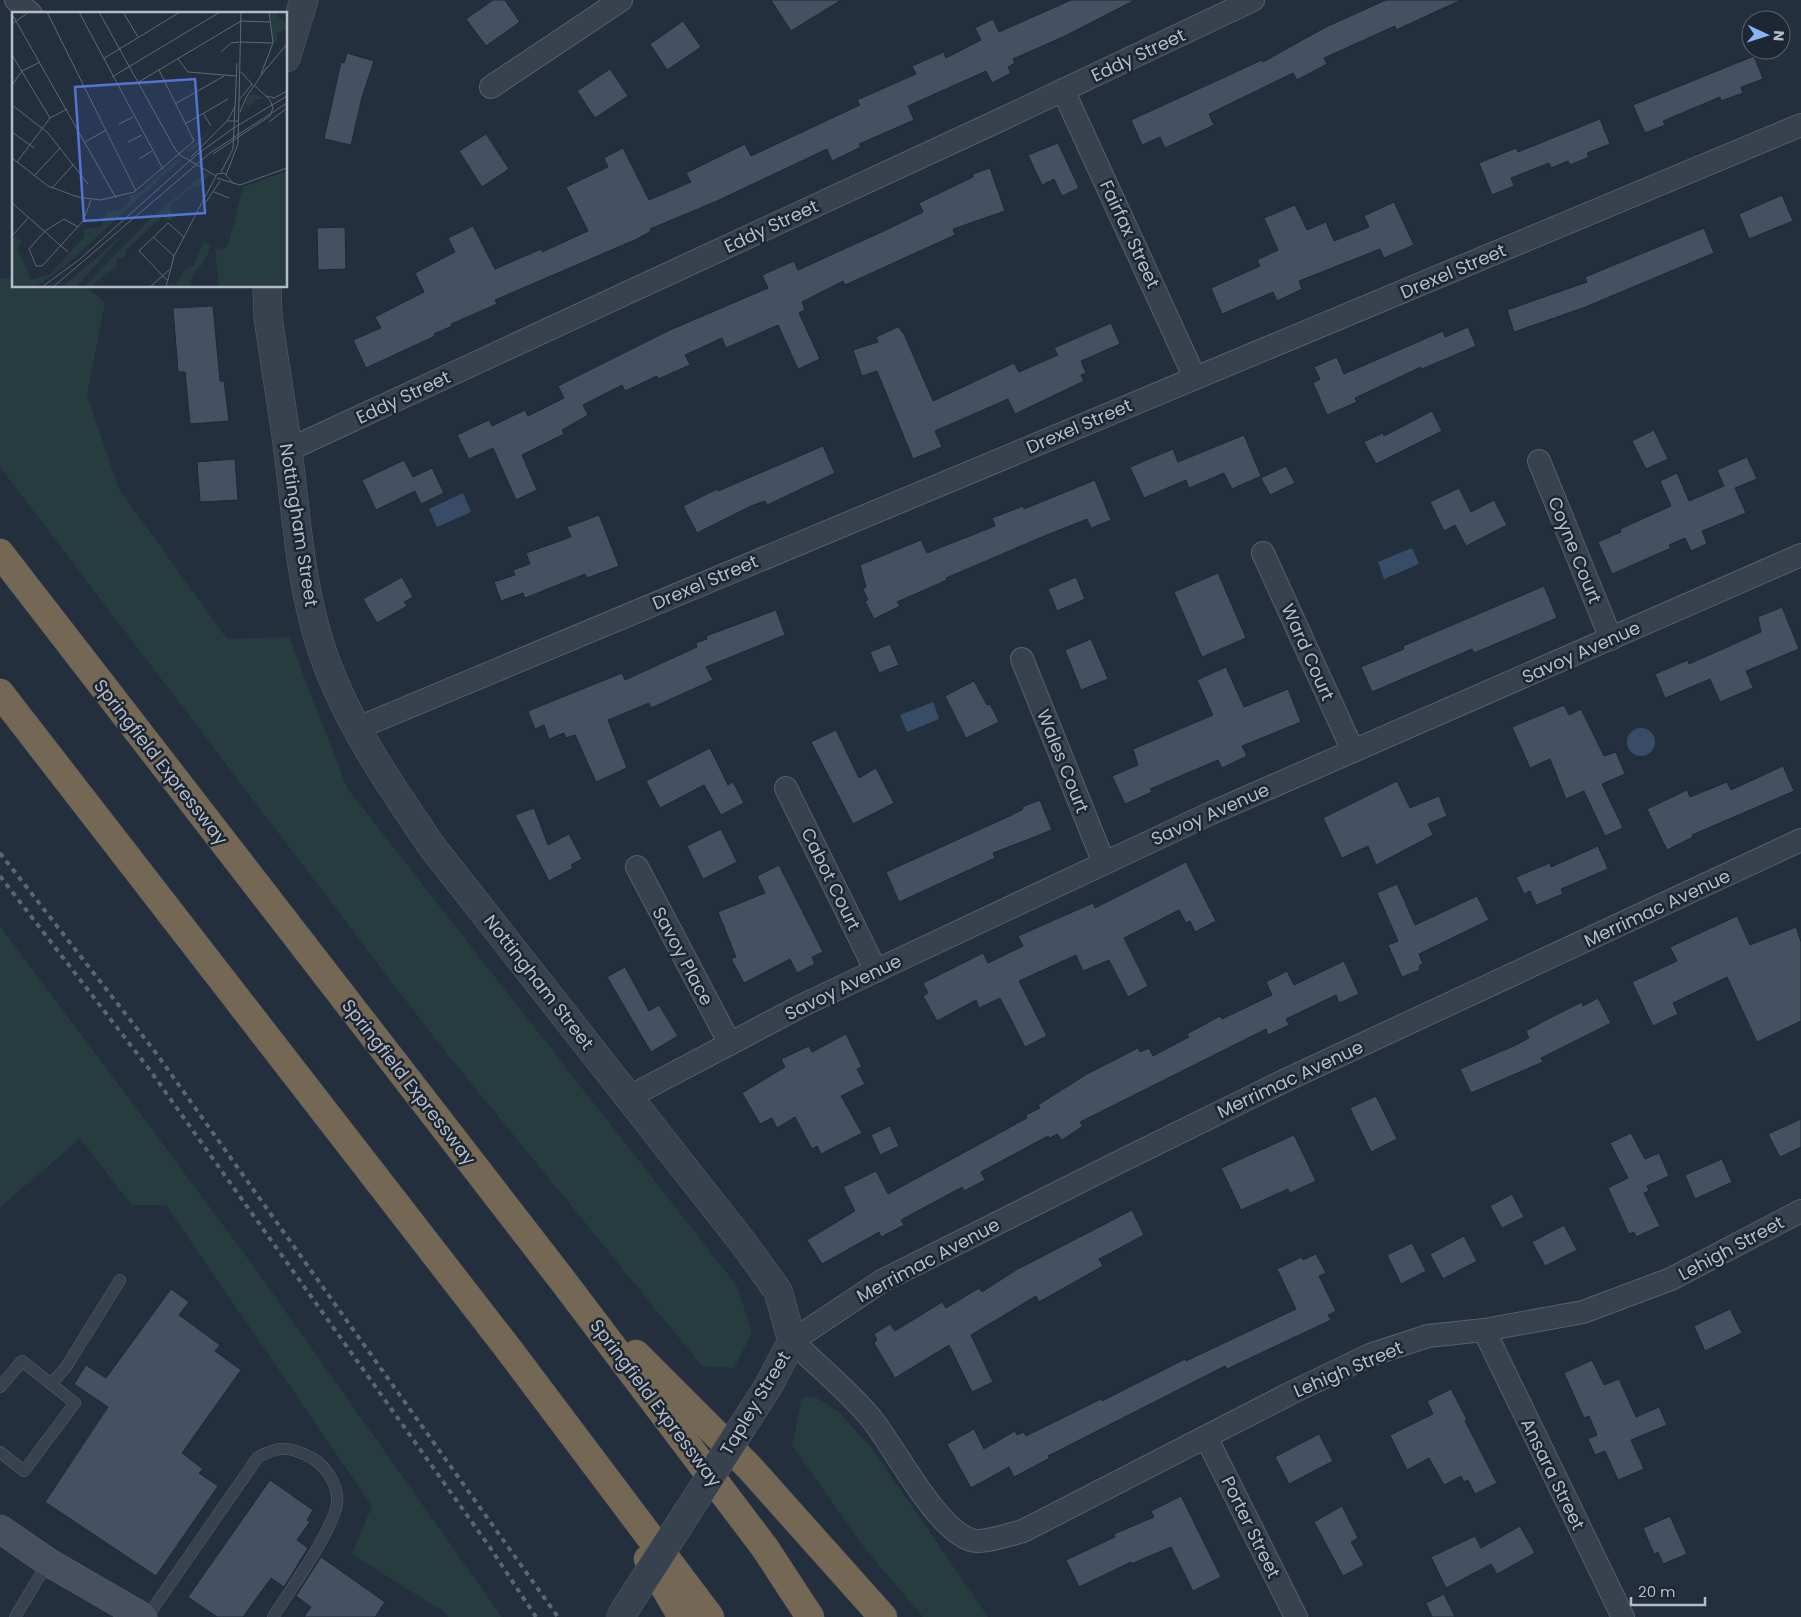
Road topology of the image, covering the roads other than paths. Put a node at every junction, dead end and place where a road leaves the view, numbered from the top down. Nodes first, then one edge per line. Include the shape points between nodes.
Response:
1 (16, 0) edge
2 (304, 0) edge
3 (622, 0) edge
4 (1252, 0) edge
5 (29, 12) edge
6 (288, 52) edge
7 (491, 87) dead end
8 (1063, 90) junction
9 (1801, 125) edge
10 (267, 288) edge
11 (1195, 378) junction
12 (288, 450) junction
13 (1539, 461) dead end
14 (0, 553) edge
15 (1263, 553) dead end
16 (1801, 554) edge
17 (1611, 639) junction
18 (1022, 658) dead end
19 (0, 693) edge
20 (358, 728) junction
21 (1353, 751) junction
22 (786, 788) dead end
23 (1801, 840) edge
24 (1104, 863) junction
25 (637, 867) dead end
26 (876, 970) junction
27 (730, 1044) junction
28 (629, 1097) junction
29 (1801, 1211) edge
30 (120, 1280) dead end
31 (563, 1281) junction
32 (1484, 1330) junction
33 (792, 1341) junction
34 (51, 1384) junction
35 (0, 1387) edge
36 (1206, 1437) junction
37 (577, 1439) junction
38 (1, 1457) edge
39 (0, 1529) edge
40 (48, 1562) junction
41 (15, 1617) edge
42 (112, 1617) edge
43 (143, 1617) edge
44 (147, 1617) edge
45 (273, 1617) edge
46 (620, 1617) edge
47 (682, 1617) edge
48 (710, 1617) edge
49 (810, 1617) edge
50 (883, 1617) edge
51 (1296, 1617) edge
52 (1623, 1617) edge

1 - 5 street
2 - 6 street
3 - 7 street
4 - 8 street, Eddy Street
8 - 11 street, Fairfax Street
8 - 12 street, Eddy Street
9 - 11 street, Drexel Street
10 - 12 street, Nottingham Street via 268,316
11 - 20 street, Drexel Street
12 - 20 street, Nottingham Street via 303,579 319,641 340,694
13 - 17 street, Coyne Court
14 - 31 highway, Springfield Expressway
15 - 21 street, Ward Court
16 - 17 street, Savoy Avenue
17 - 21 street, Savoy Avenue
18 - 24 street, Wales Court
19 - 37 highway
20 - 28 street, Nottingham Street via 396,793 434,848
21 - 24 street, Savoy Avenue
22 - 26 street, Cabot Court
23 - 33 street, Merrimac Avenue via 1286,1080 1119,1162 882,1281
24 - 26 street, Savoy Avenue
25 - 27 street, Savoy Place
26 - 27 street, Savoy Avenue
27 - 28 street, Savoy Avenue
28 - 33 street, Nottingham Street via 778,1291
29 - 32 street, Lehigh Street via 1663,1282 1583,1312
30 - 34 lane via 66,1367
31 - 49 highway, Springfield Expressway via 765,1548
31 - 50 highway via 749,1467
32 - 36 street, Lehigh Street via 1428,1336 1370,1355
32 - 52 street, Ansara Street
33 - 36 street, Lehigh Street via 871,1418 953,1531 972,1541 1023,1531
33 - 46 street, Tapley Street, bridge via 769,1385
34 - 35 lane via 22,1361
34 - 38 lane via 75,1403 24,1471
36 - 51 street, Porter Street
37 - 47 highway
37 - 48 highway
39 - 40 main road
40 - 41 lane
40 - 42 main road
40 - 43 main road
44 - 45 lane via 258,1457 276,1448 299,1452 321,1463 334,1483 337,1501 332,1522

